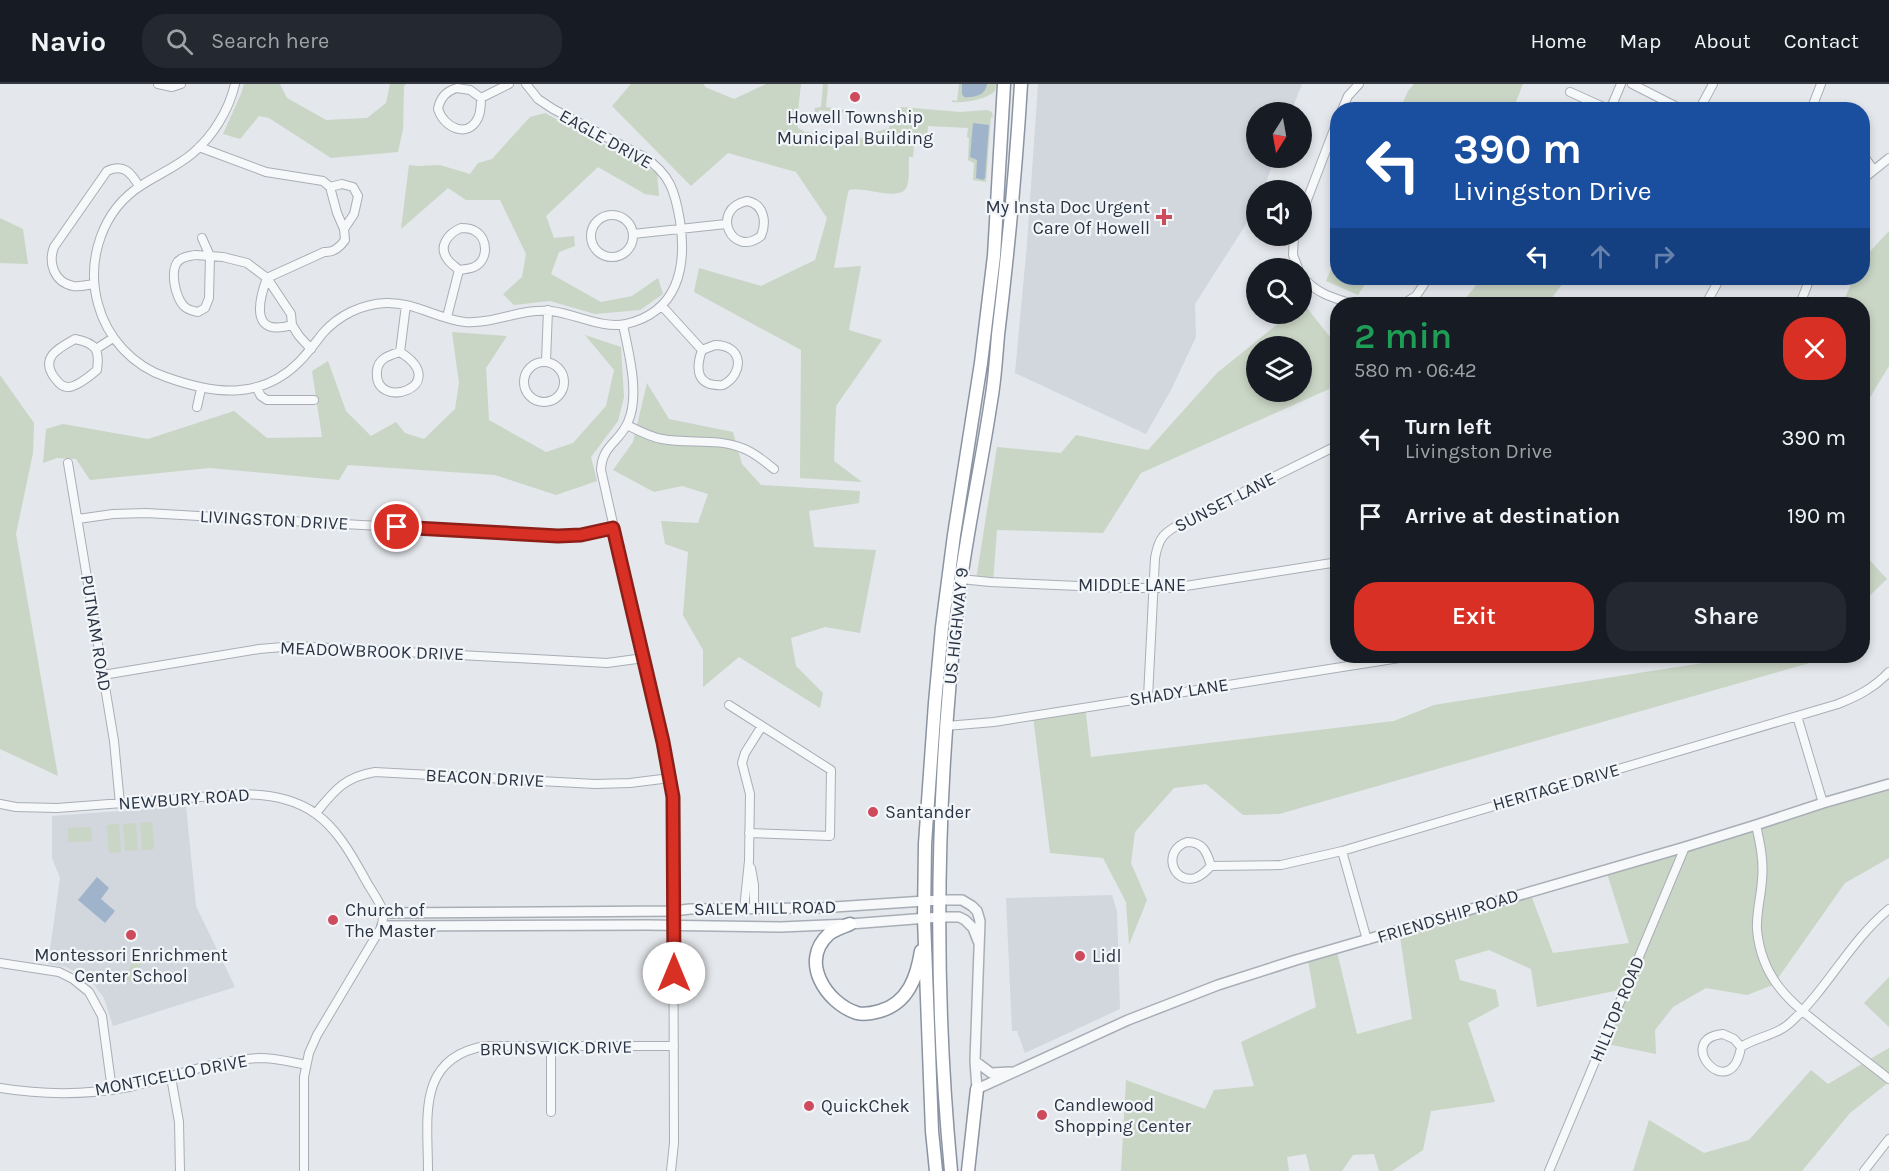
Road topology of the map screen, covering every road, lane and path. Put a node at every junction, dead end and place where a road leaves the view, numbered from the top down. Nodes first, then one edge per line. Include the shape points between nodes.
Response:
1 (158, 84) edge
2 (181, 84) edge
3 (235, 84) edge
4 (509, 84) edge
5 (526, 84) edge
6 (1004, 84) edge
7 (1021, 84) edge
8 (1359, 84) edge
9 (1621, 84) edge
10 (1632, 84) edge
11 (1713, 84) edge
12 (1821, 84) edge
13 (1570, 92) dead end
14 (481, 98) junction
15 (1345, 102) edge
16 (1592, 102) edge
17 (1613, 102) edge
18 (1667, 102) edge
19 (1703, 102) edge
20 (1814, 102) edge
21 (1330, 140) edge
22 (199, 147) junction
23 (1889, 158) edge
24 (1870, 165) edge
25 (1873, 169) junction
26 (1870, 172) edge
27 (139, 186) junction
28 (330, 187) junction
29 (1312, 187) edge
30 (726, 224) junction
31 (344, 229) junction
32 (681, 229) junction
33 (633, 234) junction
34 (202, 238) dead end
35 (210, 256) junction
36 (459, 270) junction
37 (267, 279) junction
38 (93, 284) junction
39 (1423, 285) edge
40 (1312, 288) edge
41 (1334, 297) edge
42 (1414, 297) edge
43 (406, 305) junction
44 (662, 306) junction
45 (548, 310) junction
46 (447, 317) junction
47 (292, 325) junction
48 (623, 325) junction
49 (113, 338) junction
50 (96, 349) junction
51 (311, 349) junction
52 (702, 350) junction
53 (400, 352) junction
54 (546, 361) junction
55 (256, 387) junction
56 (201, 389) junction
57 (314, 400) dead end
58 (197, 407) dead end
59 (627, 424) junction
60 (1330, 449) edge
61 (68, 463) dead end
62 (774, 469) dead end
63 (78, 519) junction
64 (613, 528) junction
65 (1330, 563) edge
66 (961, 579) junction
67 (1154, 588) junction
68 (644, 658) junction
69 (1367, 663) edge
70 (1889, 672) edge
71 (103, 675) junction
72 (1148, 697) junction
73 (729, 705) dead end
74 (1797, 716) junction
75 (762, 726) junction
76 (946, 726) junction
77 (670, 778) junction
78 (1889, 784) edge
79 (1823, 802) junction
80 (0, 804) edge
81 (120, 804) junction
82 (316, 813) junction
83 (1756, 825) junction
84 (749, 833) junction
85 (1685, 847) junction
86 (1342, 851) junction
87 (1211, 866) junction
88 (940, 900) junction
89 (924, 901) junction
90 (749, 909) junction
91 (1889, 909) edge
92 (674, 911) junction
93 (383, 913) junction
94 (940, 917) junction
95 (850, 924) junction
96 (924, 924) junction
97 (382, 926) junction
98 (675, 926) junction
99 (759, 927) junction
100 (1367, 940) junction
101 (980, 946) junction
102 (0, 963) edge
103 (1801, 1011) junction
104 (674, 1046) junction
105 (551, 1047) junction
106 (1741, 1047) junction
107 (975, 1061) junction
108 (306, 1065) junction
109 (1016, 1072) junction
110 (171, 1077) junction
111 (1889, 1079) edge
112 (0, 1088) edge
113 (977, 1089) junction
114 (112, 1090) junction
115 (551, 1112) dead end
116 (1889, 1139) edge
117 (180, 1171) edge
118 (304, 1171) edge
119 (428, 1171) edge
120 (671, 1171) edge
121 (936, 1171) edge
122 (951, 1171) edge
123 (968, 1171) edge
124 (1549, 1171) edge
125 (1864, 1171) edge

1 - 2 street
3 - 22 street via 217,126
4 - 14 street
5 - 32 street, EAGLE DRIVE via 553,109 658,167 671,185
6 - 89 highway, US HIGHWAY 9 via 990,293 954,535 936,693
7 - 66 highway, US HIGHWAY 9 via 994,383
8 - 15 street
9 - 17 street
10 - 18 street
11 - 19 street
12 - 20 street
13 - 16 street
14 - 14 street via 479,117 465,129 450,126 440,116 439,103 449,90 463,88
21 - 29 street
22 - 27 street via 179,164
22 - 28 street via 266,172 323,181
23 - 25 street
24 - 25 street
25 - 26 street
27 - 38 street via 118,206 105,227 97,248
27 - 38 street via 126,169 107,171 54,247 51,259 58,277 74,286
28 - 31 street
28 - 31 street via 353,187 358,196 354,214
30 - 30 street via 734,237 752,242 761,236 765,220 756,205 747,201 731,209
30 - 32 street
31 - 37 street via 345,240 336,249
32 - 33 street
32 - 44 street, EAGLE DRIVE via 682,267 676,286
33 - 33 street via 623,219 604,216 597,221 592,241 600,254 613,257 628,248
34 - 35 street
35 - 35 street via 182,258 174,268 177,298 186,308 198,312 207,306
35 - 37 street via 247,263
36 - 36 street via 479,264 486,253 482,237 468,228 453,231 445,242 448,260
36 - 46 street
37 - 47 street via 291,314
37 - 47 street via 261,295 260,318 269,327
38 - 49 street
39 - 42 street
40 - 41 street
43 - 46 street
43 - 51 street via 384,303 352,311 329,327
43 - 53 street
44 - 48 street, EAGLE DRIVE
44 - 52 street
45 - 46 street via 482,321
45 - 48 street
45 - 54 street
47 - 51 street
48 - 59 street via 634,393
49 - 50 street
49 - 56 street via 133,359 152,371
50 - 50 street via 97,370 71,387 60,385 48,368 51,357 75,339 89,342
51 - 55 street via 286,373
52 - 52 street via 698,372 705,381 723,386 734,377 738,363 731,349 715,345
53 - 53 street via 380,361 377,370 378,382 392,393 407,391 418,378 415,362
54 - 54 street via 532,366 524,382 527,393 543,402 557,398 565,385 562,371
55 - 56 street
55 - 57 street via 267,400
56 - 58 street
59 - 62 street via 663,440 741,447
59 - 64 street via 606,450 601,464
60 - 67 street, SUNSET LANE via 1164,533 1157,545
61 - 63 street, PUTNAM ROAD
63 - 64 street, LIVINGSTON DRIVE via 146,513 558,536
63 - 71 street, PUTNAM ROAD
64 - 68 street
65 - 67 street, MIDDLE LANE
66 - 67 street, MIDDLE LANE
66 - 76 highway, US HIGHWAY 9
67 - 72 street, SUNSET LANE
68 - 71 street, MEADOWBROOK DRIVE via 607,663 295,646
68 - 77 street
69 - 72 street, SHADY LANE
70 - 74 street, HERITAGE DRIVE via 1857,697
71 - 81 street, PUTNAM ROAD
72 - 76 street, SHADY LANE
73 - 75 street
74 - 79 street
74 - 86 street, HERITAGE DRIVE
75 - 84 street via 743,760 750,794
75 - 84 street via 831,770 830,836
76 - 88 highway, US HIGHWAY 9
77 - 82 street, BEACON DRIVE via 595,784 375,772 343,783
77 - 92 street
78 - 79 street, FRIENDSHIP ROAD
79 - 83 street, FRIENDSHIP ROAD
80 - 81 street, NEWBURY ROAD via 50,809
81 - 82 street, NEWBURY ROAD via 262,795 293,802
82 - 93 street, NEWBURY ROAD via 350,850
83 - 85 street, FRIENDSHIP ROAD
83 - 103 street via 1763,863 1757,916 1760,946 1775,983
84 - 90 street via 754,885
85 - 100 street, FRIENDSHIP ROAD
85 - 124 street, HILLTOP ROAD
86 - 87 street, HERITAGE DRIVE via 1281,865
86 - 100 street
87 - 87 street, HERITAGE DRIVE via 1200,876 1189,878 1177,873 1172,858 1176,848 1194,842 1207,852
88 - 89 street, SALEM HILL ROAD
88 - 94 highway, US HIGHWAY 9
88 - 101 street, SALEM HILL ROAD via 962,900 977,911
89 - 90 street, SALEM HILL ROAD
89 - 96 highway, US HIGHWAY 9
90 - 92 street, SALEM HILL ROAD
90 - 99 street
91 - 103 street via 1863,933
92 - 93 street, SALEM HILL ROAD
92 - 98 street
93 - 97 street
94 - 96 street, SALEM HILL ROAD
94 - 101 street, SALEM HILL ROAD via 966,920
94 - 122 highway, US HIGHWAY 9 via 941,1025
95 - 96 street, SALEM HILL ROAD
95 - 96 highway via 831,932 821,944 816,970 826,989 842,1005 859,1014 884,1010 908,992 917,968
95 - 99 street, SALEM HILL ROAD
96 - 121 highway, US HIGHWAY 9
97 - 98 street, SALEM HILL ROAD
97 - 108 street via 317,1035
98 - 99 street, SALEM HILL ROAD
98 - 104 street
100 - 109 street, FRIENDSHIP ROAD via 1210,988 1128,1020
101 - 107 street, SALEM HILL ROAD
102 - 114 street via 59,972 89,992 102,1016
103 - 106 street via 1787,1026
103 - 111 street
104 - 105 street, BRUNSWICK DRIVE
104 - 120 street
105 - 115 street
105 - 119 street, BRUNSWICK DRIVE via 473,1048 443,1067 429,1097
106 - 106 street via 1729,1036 1716,1035 1707,1041 1703,1056 1712,1069 1728,1070 1737,1063
107 - 109 street via 991,1072
107 - 113 street, SALEM HILL ROAD
108 - 110 street, MONTICELLO DRIVE via 245,1059
108 - 118 street
109 - 113 street, FRIENDSHIP ROAD
110 - 114 street, MONTICELLO DRIVE
110 - 117 street via 179,1122
112 - 114 street, MONTICELLO DRIVE via 55,1093
113 - 123 highway
116 - 125 street

